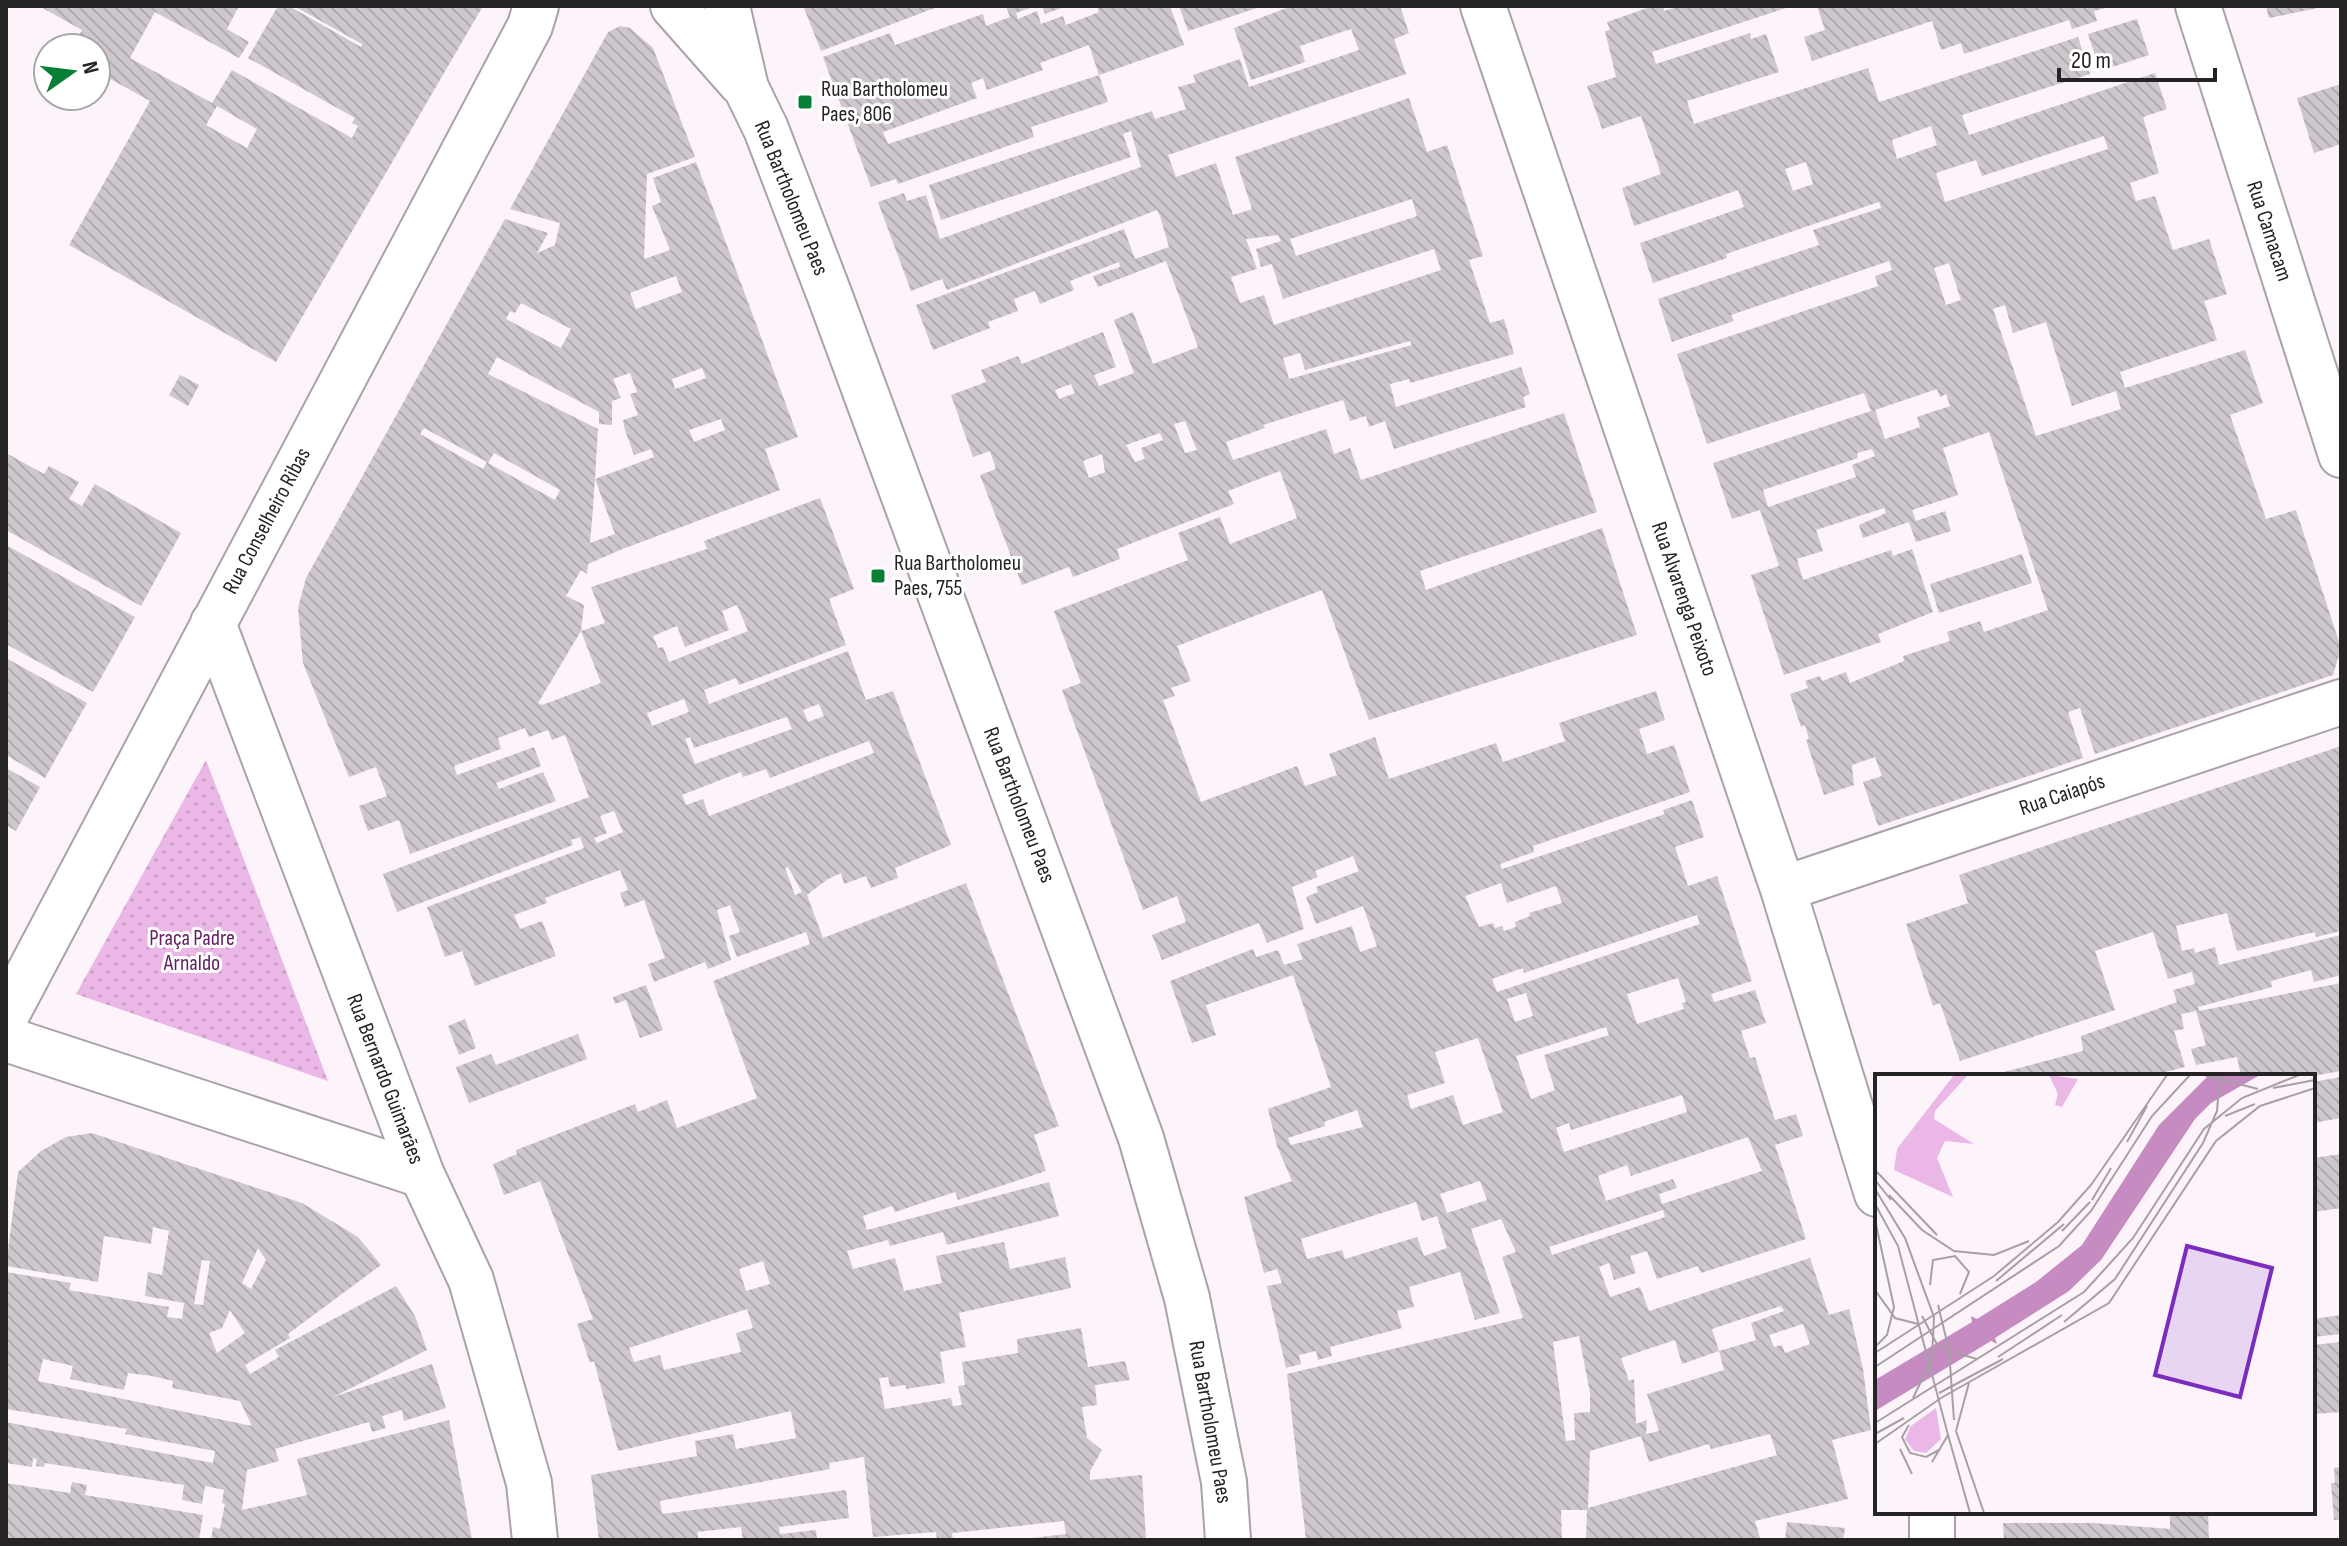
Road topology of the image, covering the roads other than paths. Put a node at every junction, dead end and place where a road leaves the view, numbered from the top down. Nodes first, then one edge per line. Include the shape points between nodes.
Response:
1 (673, 6) edge
2 (727, 6) edge
3 (1483, 6) edge
4 (2198, 6) edge
5 (541, 13) edge
6 (746, 88) junction
7 (2341, 455) edge
8 (213, 623) junction
9 (2341, 702) edge
10 (1783, 889) junction
11 (6, 1016) edge
12 (6, 1039) edge
13 (422, 1175) junction
14 (1875, 1188) edge
15 (1932, 1514) edge
16 (535, 1540) edge
17 (1228, 1540) edge
18 (1932, 1540) edge

1 - 6 street, Rua Bartholomeu Paes
2 - 6 street, Rua Bartholomeu Paes
3 - 10 street, Rua Alvarenga Peixoto
4 - 7 street, Rua Camacam
5 - 8 street, Rua Conselheiro Ribas
6 - 17 street, Rua Bartholomeu Paes via 831,299 1141,1138 1187,1298 1224,1482
8 - 11 street, Rua Conselheiro Ribas
8 - 13 street, Rua Bernardo Guimarães
9 - 10 street, Rua Caiapós
10 - 14 street, Rua Alvarenga Peixoto
12 - 13 street
13 - 16 street, Rua Bernardo Guimarães via 481,1310 529,1483
15 - 18 street

